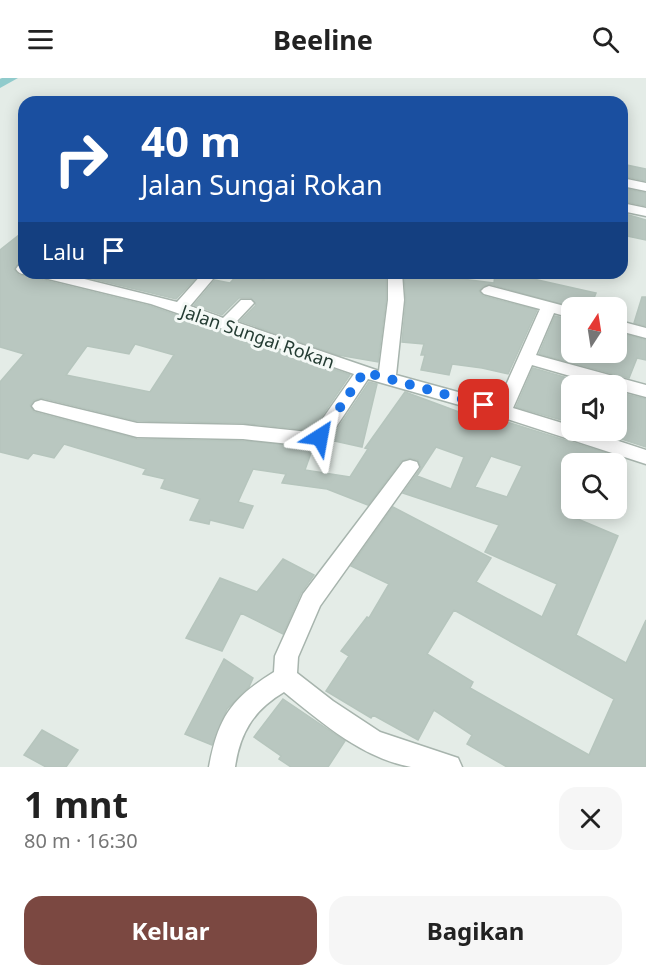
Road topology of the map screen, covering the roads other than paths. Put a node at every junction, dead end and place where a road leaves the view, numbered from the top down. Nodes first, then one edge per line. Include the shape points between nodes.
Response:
1 (628, 183) edge
2 (646, 187) edge
3 (628, 208) edge
4 (646, 212) edge
5 (69, 279) edge
6 (206, 279) edge
7 (395, 279) edge
8 (489, 291) dead end
9 (246, 303) dead end
10 (549, 307) junction
11 (179, 309) junction
12 (561, 310) edge
13 (225, 325) junction
14 (627, 328) edge
15 (646, 333) edge
16 (528, 358) junction
17 (364, 372) junction
18 (387, 378) junction
19 (646, 391) edge
20 (41, 406) dead end
21 (503, 411) junction
22 (646, 457) edge
23 (410, 467) dead end
24 (285, 678) junction
25 (222, 767) edge
26 (449, 767) edge

1 - 2 street
3 - 4 street
5 - 11 street, Jalan Sungai Rokan via 129,292
6 - 11 street
7 - 18 street
8 - 10 street
9 - 13 street
10 - 12 street
10 - 16 street
11 - 13 street, Jalan Sungai Rokan
13 - 17 street, Jalan Sungai Rokan
14 - 15 street
16 - 19 street
16 - 21 street
17 - 18 street, Jalan Sungai Rokan
17 - 20 street via 320,437 309,439 243,432 137,430
18 - 21 street, Jalan Sungai Rokan
21 - 22 street, Jalan Sungai Rokan
23 - 24 street via 311,601 286,656
24 - 25 street via 253,699 238,719 226,742
24 - 26 street via 374,742

